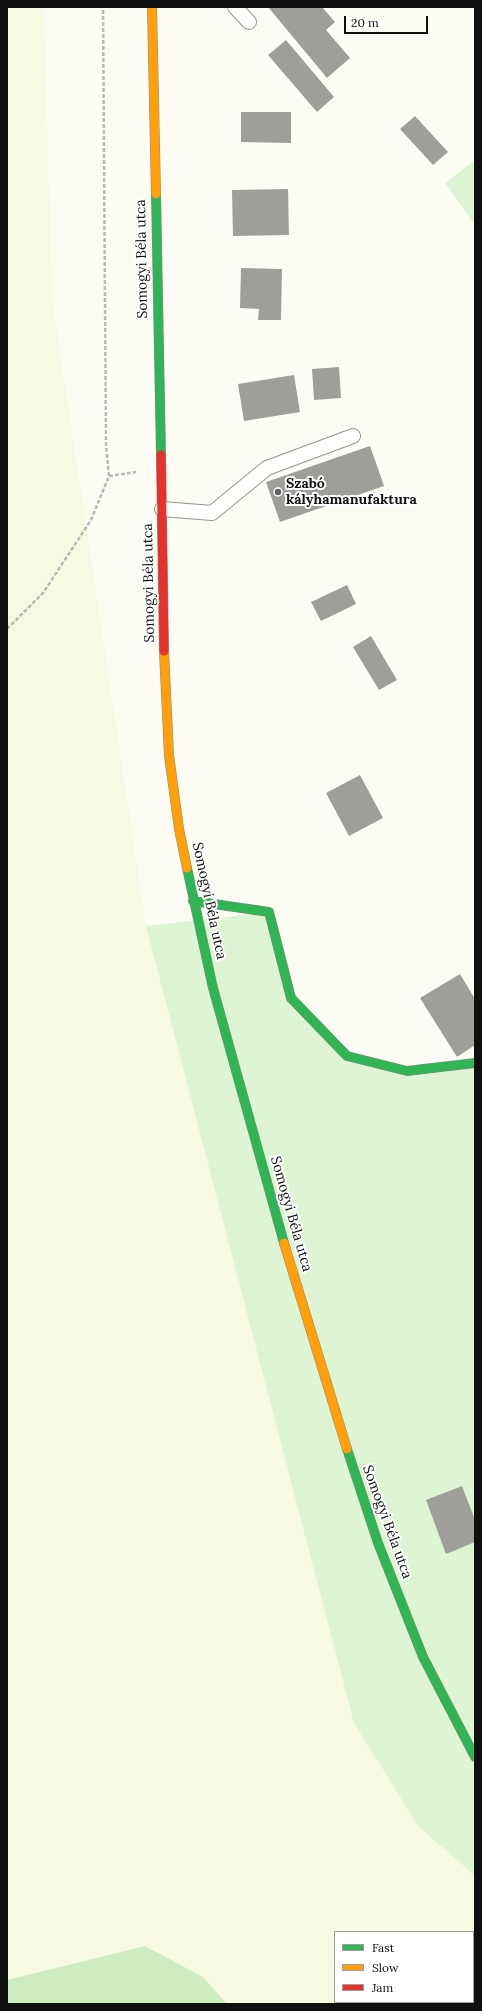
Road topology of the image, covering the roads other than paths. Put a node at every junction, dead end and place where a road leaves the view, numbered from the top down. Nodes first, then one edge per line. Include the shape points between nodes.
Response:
1 (152, 7) edge
2 (235, 7) edge
3 (249, 22) dead end
4 (353, 436) dead end
5 (162, 509) junction
6 (193, 901) junction
7 (475, 1063) edge
8 (475, 1757) edge

1 - 5 main road, Somogyi Béla utca
2 - 3 lane
4 - 5 lane via 267,468 212,513
5 - 6 main road, Somogyi Béla utca via 169,755 178,829
6 - 7 main road via 269,912 291,998 347,1056 407,1071
6 - 8 main road, Somogyi Béla utca via 214,988 284,1241 343,1438 378,1544 423,1657

